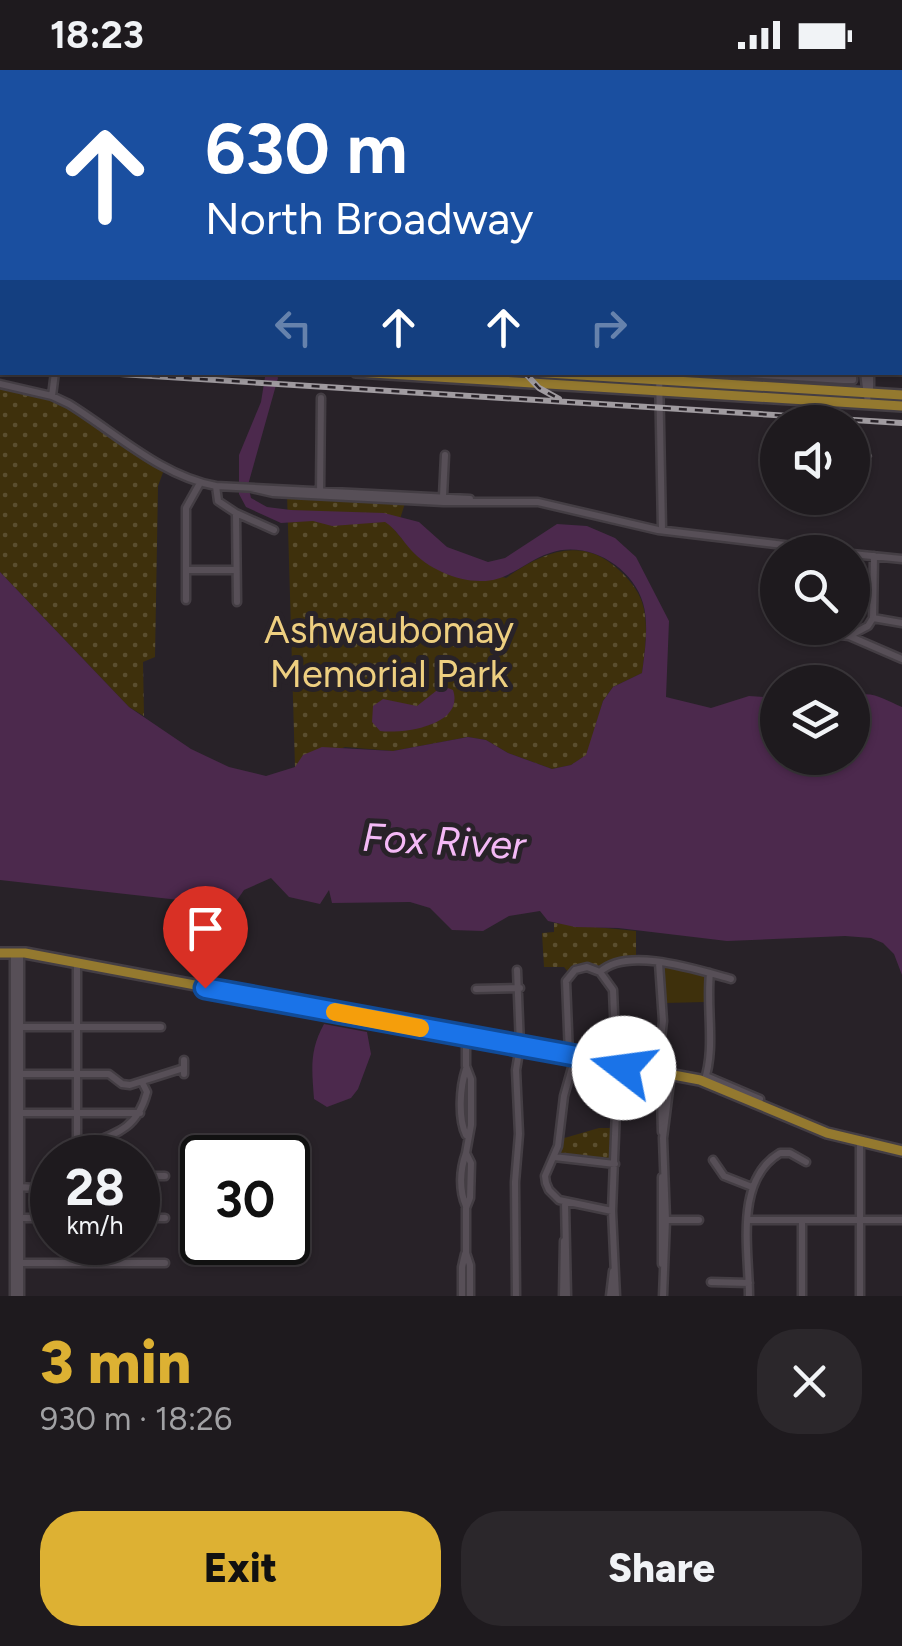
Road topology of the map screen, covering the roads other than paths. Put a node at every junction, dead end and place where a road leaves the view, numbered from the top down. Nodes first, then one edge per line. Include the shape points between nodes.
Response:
1 (55, 375) edge
2 (404, 375) edge
3 (574, 375) edge
4 (819, 375) edge
5 (865, 375) edge
6 (866, 375) edge
7 (854, 376) edge
8 (660, 381) edge
9 (0, 384) edge
10 (852, 392) junction
11 (902, 395) edge
12 (52, 396) junction
13 (868, 396) junction
14 (321, 398) dead end
15 (902, 406) edge
16 (445, 454) dead end
17 (200, 483) junction
18 (216, 486) junction
19 (320, 492) junction
20 (443, 499) junction
21 (236, 513) junction
22 (274, 530) dead end
23 (662, 530) junction
24 (760, 542) edge
25 (870, 556) edge
26 (874, 556) junction
27 (902, 559) edge
28 (186, 570) junction
29 (236, 570) junction
30 (186, 600) dead end
31 (237, 602) dead end
32 (873, 618) junction
33 (870, 623) edge
34 (902, 623) edge
35 (869, 645) edge
36 (902, 659) edge
37 (0, 953) edge
38 (17, 953) junction
39 (77, 963) junction
40 (659, 963) junction
41 (517, 970) dead end
42 (600, 972) junction
43 (710, 973) junction
44 (731, 979) dead end
45 (520, 988) junction
46 (476, 989) dead end
47 (0, 1003) edge
48 (17, 1003) junction
49 (20, 1026) junction
50 (77, 1026) junction
51 (161, 1027) dead end
52 (466, 1036) junction
53 (520, 1046) junction
54 (0, 1052) edge
55 (17, 1052) junction
56 (572, 1055) junction
57 (621, 1064) junction
58 (184, 1067) dead end
59 (664, 1070) junction
60 (17, 1074) junction
61 (77, 1074) junction
62 (705, 1078) junction
63 (142, 1082) junction
64 (760, 1098) dead end
65 (17, 1101) junction
66 (0, 1102) edge
67 (17, 1113) junction
68 (77, 1113) junction
69 (140, 1113) junction
70 (77, 1135) edge
71 (110, 1135) edge
72 (860, 1142) junction
73 (17, 1150) junction
74 (0, 1151) edge
75 (902, 1151) edge
76 (554, 1157) junction
77 (713, 1160) dead end
78 (806, 1162) dead end
79 (616, 1164) junction
80 (160, 1176) edge
81 (165, 1176) dead end
82 (17, 1186) junction
83 (30, 1187) edge
84 (752, 1187) junction
85 (0, 1199) edge
86 (17, 1199) junction
87 (566, 1202) junction
88 (612, 1211) junction
89 (17, 1218) junction
90 (30, 1218) edge
91 (160, 1218) edge
92 (165, 1218) dead end
93 (663, 1220) junction
94 (699, 1220) dead end
95 (749, 1220) junction
96 (802, 1220) junction
97 (860, 1220) junction
98 (902, 1220) edge
99 (0, 1249) edge
100 (17, 1249) junction
101 (466, 1253) junction
102 (17, 1263) junction
103 (30, 1263) edge
104 (160, 1263) edge
105 (166, 1263) dead end
106 (710, 1282) dead end
107 (748, 1282) junction
108 (17, 1296) edge
109 (462, 1296) edge
110 (470, 1296) edge
111 (516, 1296) edge
112 (565, 1296) edge
113 (613, 1296) edge
114 (663, 1296) edge
115 (748, 1296) edge
116 (802, 1296) edge
117 (860, 1296) edge

1 - 12 street
2 - 8 main road via 612,388
3 - 8 main road
4 - 7 street
5 - 10 street
6 - 13 street
8 - 10 main road
8 - 13 main road
8 - 23 street
9 - 12 street
10 - 13 main road
11 - 13 main road
12 - 17 street
13 - 15 main road
14 - 19 street
16 - 20 street
17 - 18 street
17 - 28 street via 186,508
18 - 19 street
18 - 21 street via 216,498
19 - 20 street
20 - 23 street via 540,503
21 - 22 street
21 - 29 street
23 - 24 street
25 - 26 street
26 - 27 street
26 - 32 street
28 - 29 street
28 - 30 street
29 - 31 street
32 - 33 street
32 - 34 street
35 - 36 street
37 - 38 main road
38 - 39 main road
38 - 48 street
39 - 50 street
39 - 52 main road
40 - 42 street via 629,959
40 - 43 street
40 - 59 street
41 - 45 street
42 - 56 street via 582,968 566,981
42 - 57 street via 613,990
43 - 44 street
43 - 62 street
45 - 46 street
45 - 53 street
47 - 48 street
48 - 49 street
48 - 55 street
49 - 50 street
49 - 55 street
50 - 51 street
50 - 61 street
52 - 53 main road
52 - 101 street
53 - 56 main road
53 - 111 street
54 - 55 street
55 - 60 street
56 - 57 main road
56 - 76 street
57 - 59 main road
57 - 79 street
58 - 63 street
59 - 62 main road
59 - 93 street
60 - 61 street
60 - 65 street
61 - 63 street
61 - 68 street
62 - 64 street
62 - 72 main road via 792,1120
63 - 69 street via 148,1092
65 - 66 street
65 - 67 street
67 - 68 street
67 - 73 street
68 - 69 street
68 - 70 street
69 - 71 street
72 - 75 main road
72 - 97 street
73 - 74 street
73 - 82 street
76 - 79 street
76 - 87 street via 546,1183
77 - 84 street via 724,1176
78 - 84 street via 790,1152 777,1154
79 - 88 street
80 - 81 street
82 - 83 street
82 - 86 street
84 - 95 street
85 - 86 street
86 - 89 street
87 - 88 street
87 - 112 street
88 - 113 street
89 - 90 street
89 - 100 street
91 - 92 street
93 - 94 street
93 - 114 street
95 - 96 street
95 - 107 street
96 - 97 street
96 - 116 street
97 - 98 street
97 - 117 street
99 - 100 street
100 - 102 street
101 - 109 street
101 - 110 street
102 - 103 street
102 - 108 street
104 - 105 street
106 - 107 street
107 - 115 street

